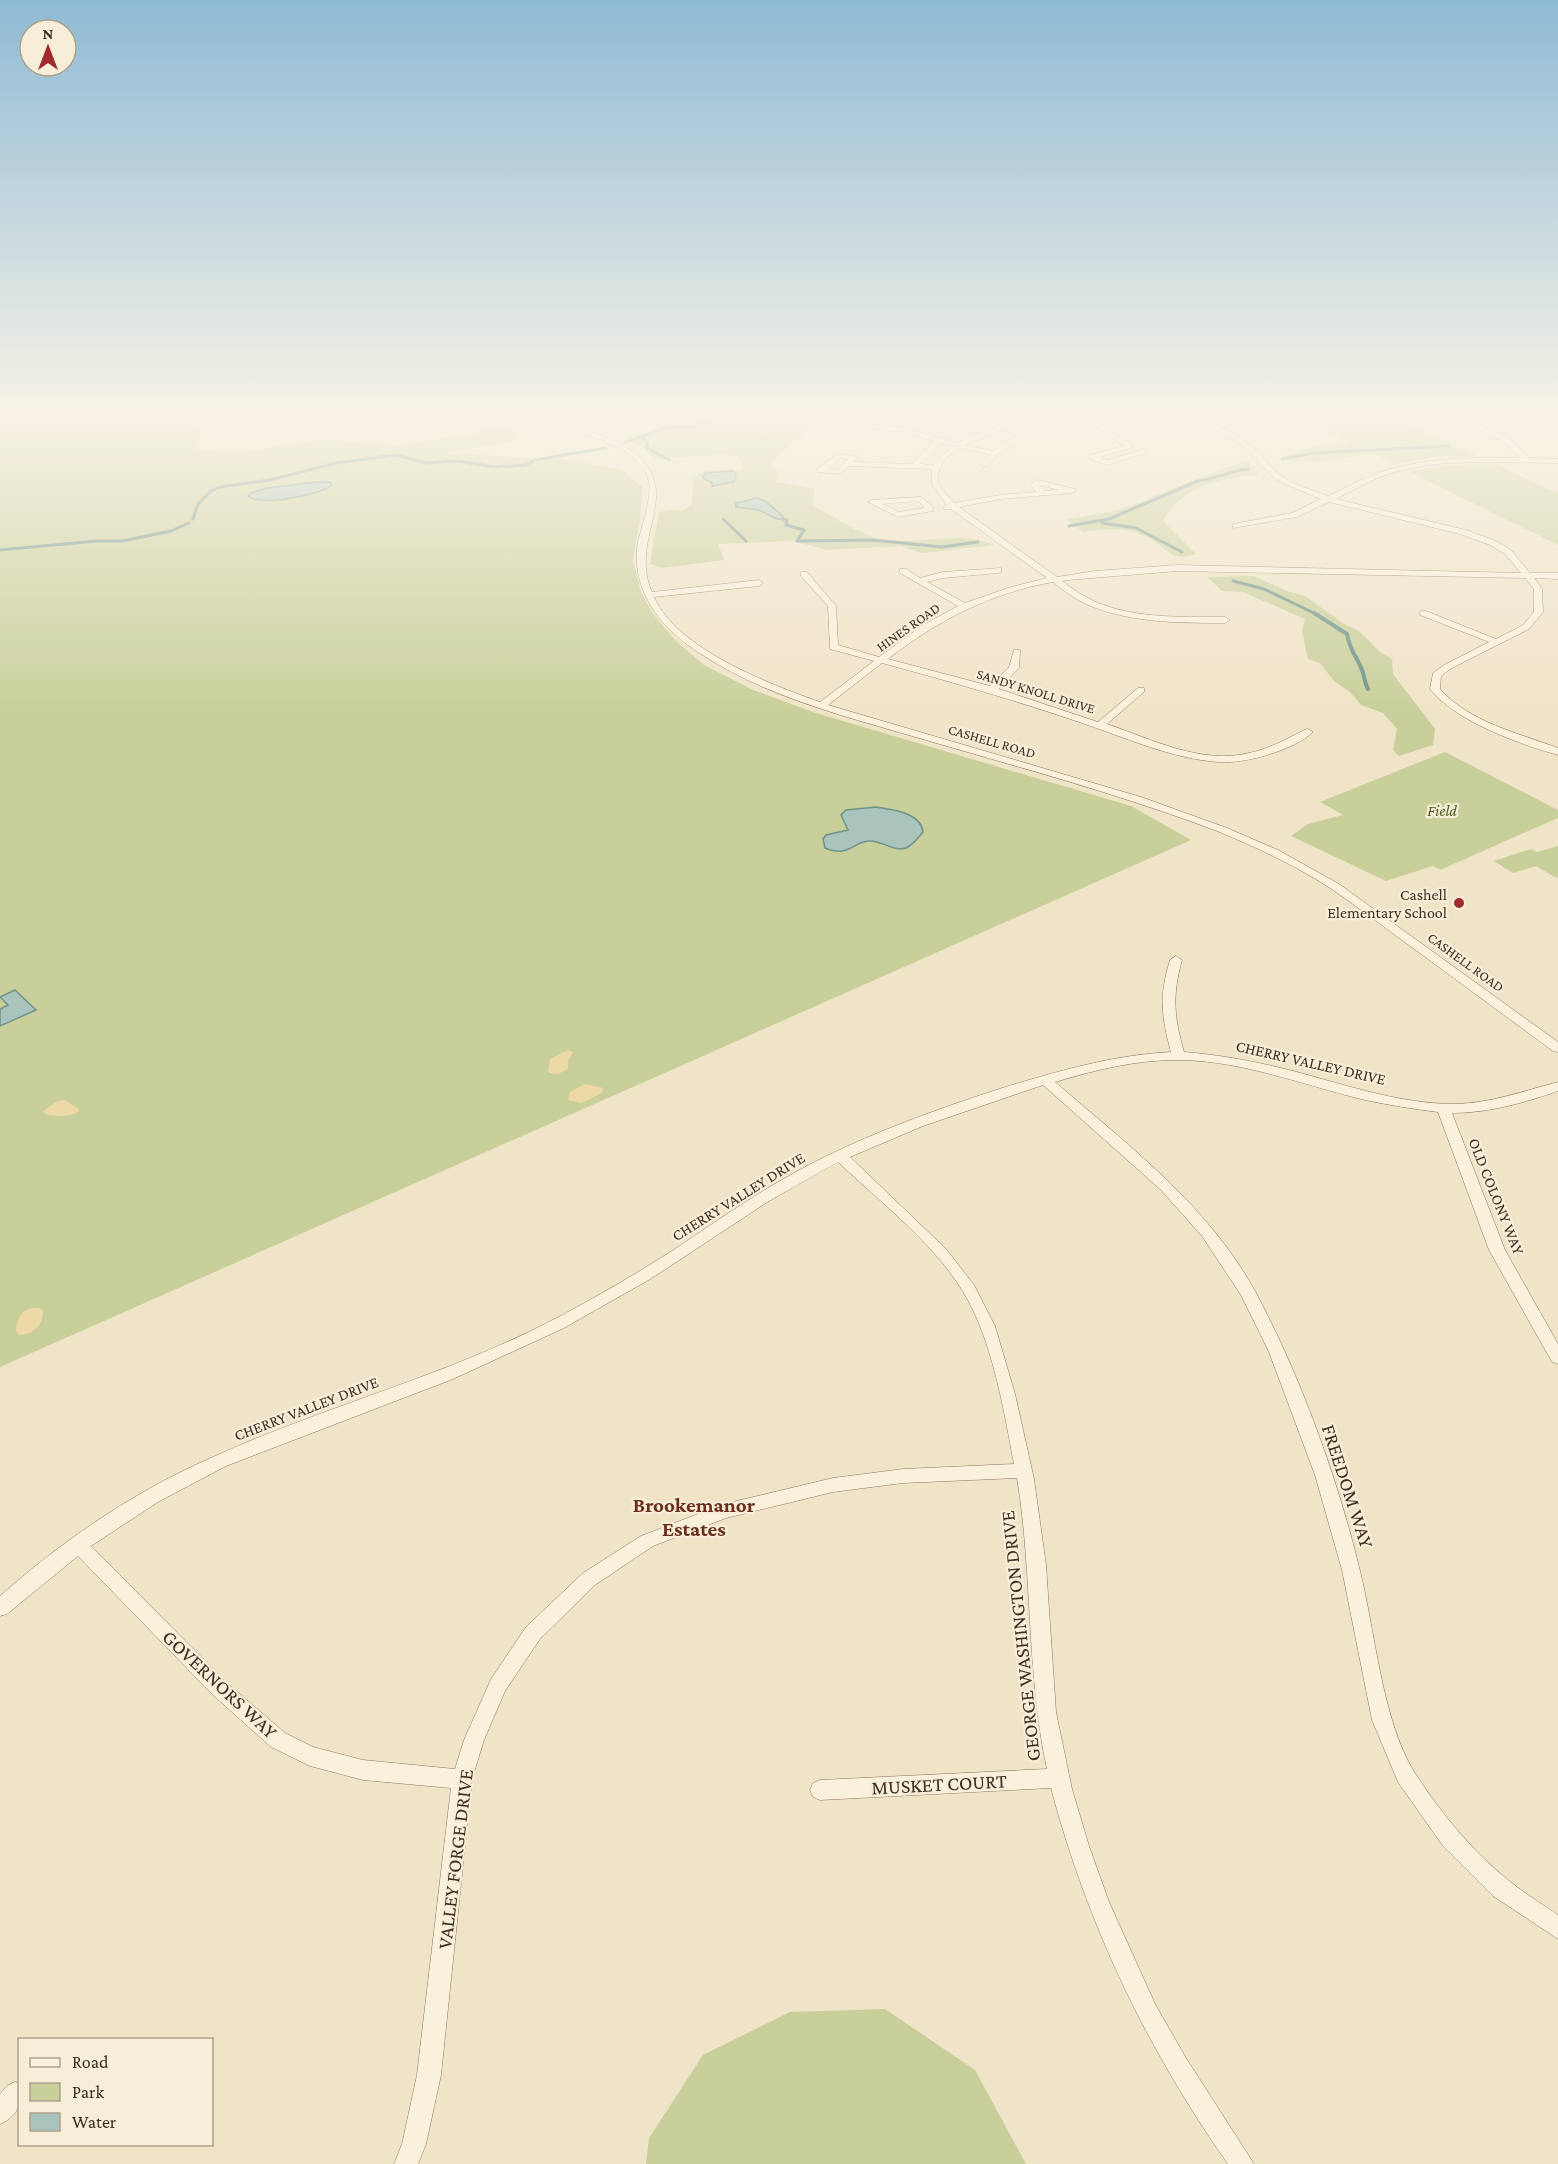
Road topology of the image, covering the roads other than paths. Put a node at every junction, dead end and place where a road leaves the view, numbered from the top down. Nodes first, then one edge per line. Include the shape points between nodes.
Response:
1 (649, 512) edge
2 (892, 512) edge
3 (914, 512) edge
4 (960, 512) edge
5 (1300, 512) edge
6 (1377, 512) edge
7 (1236, 526) dead end
8 (998, 570) dead end
9 (903, 571) dead end
10 (804, 574) dead end
11 (1527, 575) junction
12 (1558, 576) edge
13 (1054, 579) junction
14 (919, 581) junction
15 (759, 584) dead end
16 (649, 596) junction
17 (964, 606) junction
18 (1423, 613) dead end
19 (1225, 620) dead end
20 (1496, 642) junction
21 (1017, 652) dead end
22 (881, 662) junction
23 (992, 690) junction
24 (1141, 690) dead end
25 (821, 706) junction
26 (1101, 724) junction
27 (1308, 732) dead end
28 (1558, 737) edge
29 (1543, 746) junction
30 (1558, 752) edge
31 (1176, 960) dead end
32 (1558, 1048) edge
33 (1179, 1056) junction
34 (1044, 1080) junction
35 (1558, 1086) edge
36 (1443, 1108) junction
37 (840, 1156) junction
38 (1558, 1358) edge
39 (1024, 1471) junction
40 (78, 1544) junction
41 (0, 1608) edge
42 (1058, 1778) junction
43 (462, 1779) junction
44 (820, 1790) dead end
45 (1558, 1928) edge
46 (15, 2094) dead end
47 (0, 2112) edge
48 (406, 2164) edge
49 (1242, 2164) edge

1 - 16 street, CASHELL ROAD via 640,560 640,574
2 - 3 street via 898,515
4 - 13 street
5 - 7 street
6 - 11 street via 1485,540 1508,552
8 - 14 street
9 - 14 street
10 - 22 street, SANDY KNOLL DRIVE via 832,606 833,647
11 - 12 street, HINES ROAD
11 - 13 street, HINES ROAD via 1177,568
11 - 20 street via 1539,593 1539,612 1526,627
13 - 17 street, HINES ROAD
13 - 19 street via 1082,599 1116,612 1161,620
14 - 17 street
15 - 16 street
16 - 25 street, CASHELL ROAD via 675,631 726,667
17 - 22 street, HINES ROAD via 933,623
18 - 20 street
20 - 29 street via 1436,675 1435,689 1455,710
21 - 23 street via 1014,668
22 - 23 street, SANDY KNOLL DRIVE
22 - 25 street, HINES ROAD
23 - 26 street, SANDY KNOLL DRIVE
24 - 26 street
25 - 32 street, CASHELL ROAD via 1137,799 1274,852 1335,886
26 - 27 street, SANDY KNOLL DRIVE via 1183,753 1226,759 1264,754
28 - 29 street
29 - 30 street
31 - 33 street via 1167,990 1166,1012
33 - 34 street, CHERRY VALLEY DRIVE via 1118,1061
33 - 36 street, CHERRY VALLEY DRIVE via 1243,1063 1376,1097
34 - 37 street, CHERRY VALLEY DRIVE via 937,1114
34 - 45 street, FREEDOM WAY via 1166,1186 1207,1232 1248,1293 1277,1352 1324,1475 1351,1570 1382,1720 1405,1775 1450,1839 1501,1888
35 - 36 street, CHERRY VALLEY DRIVE via 1506,1102
36 - 38 street, OLD COLONY WAY via 1497,1250
37 - 39 street, GEORGE WASHINGTON DRIVE via 928,1240 969,1289 996,1348
37 - 40 street, CHERRY VALLEY DRIVE via 764,1197 665,1263 570,1318 472,1364 219,1461 126,1511
39 - 42 street, GEORGE WASHINGTON DRIVE via 1037,1564 1048,1728
39 - 43 street, VALLEY FORGE DRIVE via 903,1476 833,1485 724,1511 647,1541 589,1579 533,1633 498,1685
40 - 41 street, CHERRY VALLEY DRIVE
40 - 43 street, GOVERNORS WAY via 219,1688 279,1740 310,1756 363,1770
42 - 44 street, MUSKET COURT
42 - 49 street, GEORGE WASHINGTON DRIVE via 1082,1860 1110,1932 1167,2050
43 - 48 street, VALLEY FORGE DRIVE via 429,2075
46 - 47 street

